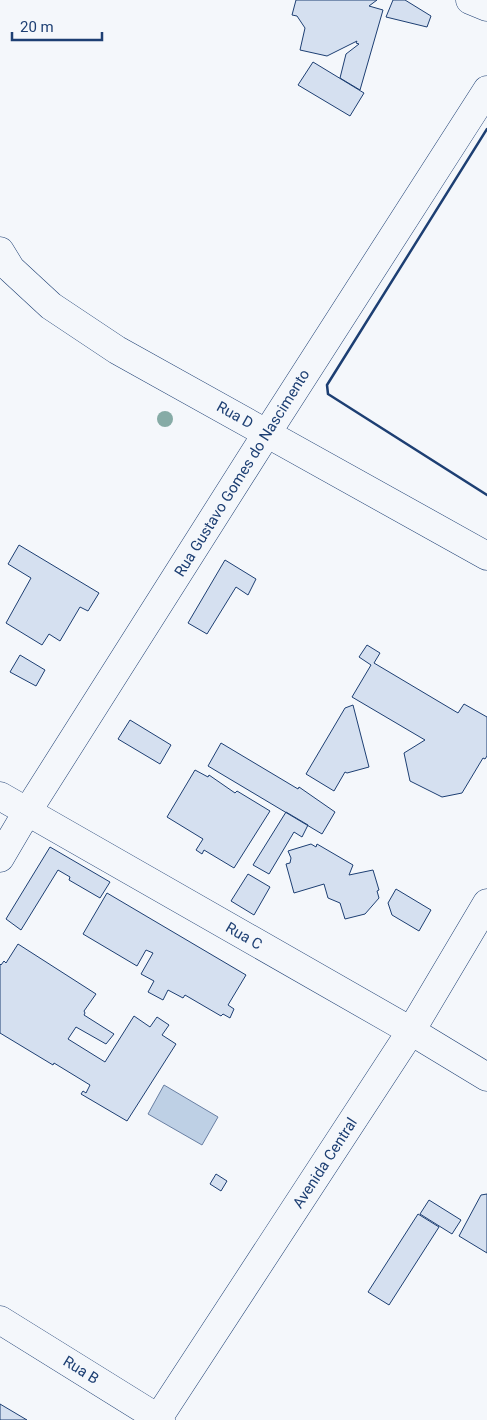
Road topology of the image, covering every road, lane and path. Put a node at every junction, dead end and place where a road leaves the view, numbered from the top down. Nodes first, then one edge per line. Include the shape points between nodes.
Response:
1 (470, 0) edge
2 (487, 7) edge
3 (487, 90) edge
4 (0, 251) edge
5 (267, 433) junction
6 (487, 556) edge
7 (0, 796) edge
8 (27, 812) junction
9 (0, 858) edge
10 (487, 902) edge
11 (411, 1031) junction
12 (487, 1077) edge
13 (0, 1320) edge
14 (159, 1419) edge

1 - 2 street
3 - 5 street, Rua Gustavo Gomes do Nascimento
4 - 5 street, Rua D via 11,269 51,306 117,350
5 - 6 street, Rua D
5 - 8 street, Rua Gustavo Gomes do Nascimento
7 - 8 street, Rua C
8 - 9 street, Rua Gustavo Gomes do Nascimento
8 - 11 street, Rua C
10 - 11 street, Avenida Central
11 - 12 street, Rua C
11 - 14 street, Avenida Central
13 - 14 street, Rua B

